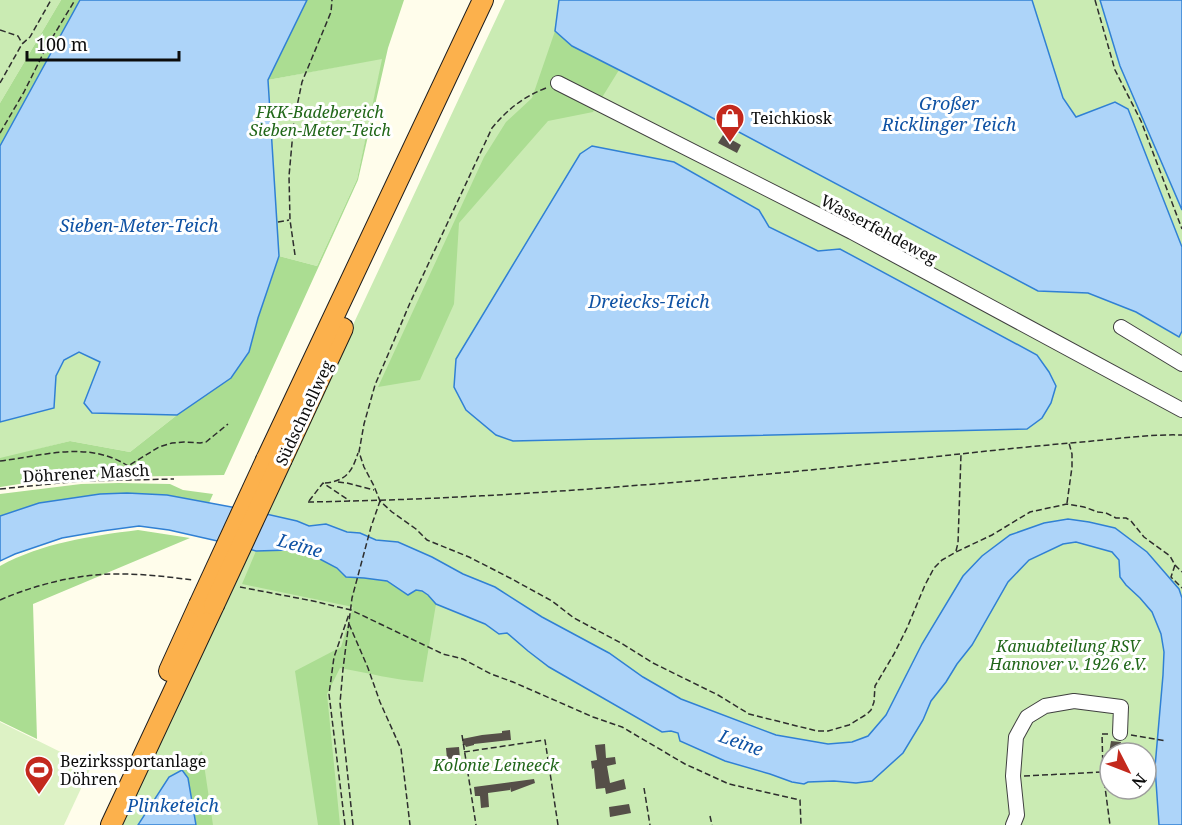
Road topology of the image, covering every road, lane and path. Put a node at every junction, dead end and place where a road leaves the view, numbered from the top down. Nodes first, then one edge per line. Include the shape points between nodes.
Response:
1 (51, 0) edge
2 (75, 0) edge
3 (332, 0) edge
4 (483, 0) edge
5 (496, 0) edge
6 (1095, 0) edge
7 (0, 30) edge
8 (22, 44) junction
9 (558, 82) joint
10 (0, 83) edge
11 (0, 133) edge
12 (290, 220) junction
13 (278, 222) dead end
14 (1182, 229) edge
15 (295, 255) dead end
16 (1121, 327) dead end
17 (1182, 364) edge
18 (1182, 410) edge
19 (228, 424) dead end
20 (1182, 429) edge
21 (1180, 435) edge
22 (1069, 443) junction
23 (359, 452) junction
24 (961, 454) junction
25 (274, 459) junction
26 (0, 460) edge
27 (128, 466) junction
28 (174, 479) dead end
29 (119, 480) junction
30 (142, 480) junction
31 (337, 482) junction
32 (323, 483) junction
33 (0, 489) edge
34 (376, 490) junction
35 (380, 501) junction
36 (350, 502) junction
37 (1067, 504) junction
38 (956, 552) junction
39 (1175, 565) junction
40 (1182, 572) edge
41 (193, 580) dead end
42 (233, 586) dead end
43 (1182, 588) edge
44 (0, 600) edge
45 (207, 605) junction
46 (351, 610) junction
47 (349, 624) junction
48 (1120, 733) junction
49 (462, 735) dead end
50 (1102, 741) edge
51 (1166, 741) dead end
52 (464, 752) junction
53 (1098, 772) edge
54 (1013, 776) junction
55 (644, 788) dead end
56 (1106, 801) edge
57 (711, 816) dead end
58 (104, 825) edge
59 (111, 825) edge
60 (345, 825) edge
61 (353, 825) edge
62 (410, 825) edge
63 (476, 825) edge
64 (558, 825) edge
65 (650, 825) edge
66 (712, 825) edge
67 (801, 825) edge
68 (1013, 825) edge
69 (1110, 825) edge

1 - 8 path
2 - 11 path
3 - 12 path via 331,12 302,82 294,121
4 - 25 highway, Südschnellweg
5 - 25 highway, Südschnellweg
6 - 14 path via 1115,69 1141,121
7 - 8 path via 18,36
8 - 10 path
9 - 18 lane, Wasserfehdeweg via 852,232
9 - 23 path via 520,101 492,129 375,385
12 - 13 path
12 - 15 path
16 - 17 lane
19 - 27 path via 206,442 172,442
20 - 21 path
21 - 22 path
22 - 24 path
22 - 37 path via 1072,467
23 - 31 path via 352,469
23 - 34 path
24 - 35 path via 603,489
24 - 38 path
25 - 45 highway, Südschnellweg, bridge
26 - 27 path via 83,451
27 - 29 path
27 - 30 path
28 - 30 path, Döhrener Masch
29 - 30 path, Döhrener Masch
29 - 33 path, Döhrener Masch
31 - 32 path
31 - 34 path
32 - 36 path
32 - 36 path via 308,502
34 - 35 path
35 - 36 path
35 - 38 path via 427,540 510,578 653,663 749,714 817,731 849,725 871,710 875,686 899,645 934,568
35 - 46 path
37 - 38 path via 1030,512
37 - 39 path via 1126,518 1170,556
39 - 40 path
39 - 43 path via 1171,577
41 - 44 path via 96,575 37,586
42 - 46 path
45 - 58 highway, Südschnellweg via 180,645
45 - 59 highway, Südschnellweg
46 - 47 path
46 - 60 path via 334,657 329,694
46 - 67 path via 491,675 622,727 685,764 729,784 800,800
47 - 61 path via 339,703
47 - 62 path via 401,748
48 - 50 path via 1102,734
48 - 51 path
48 - 54 lane via 1121,708 1074,701 1045,706 1027,717 1016,737
49 - 52 path
52 - 63 path
52 - 64 path via 545,740
53 - 54 path
54 - 68 lane via 1017,815
55 - 65 path
56 - 69 path
57 - 66 path

